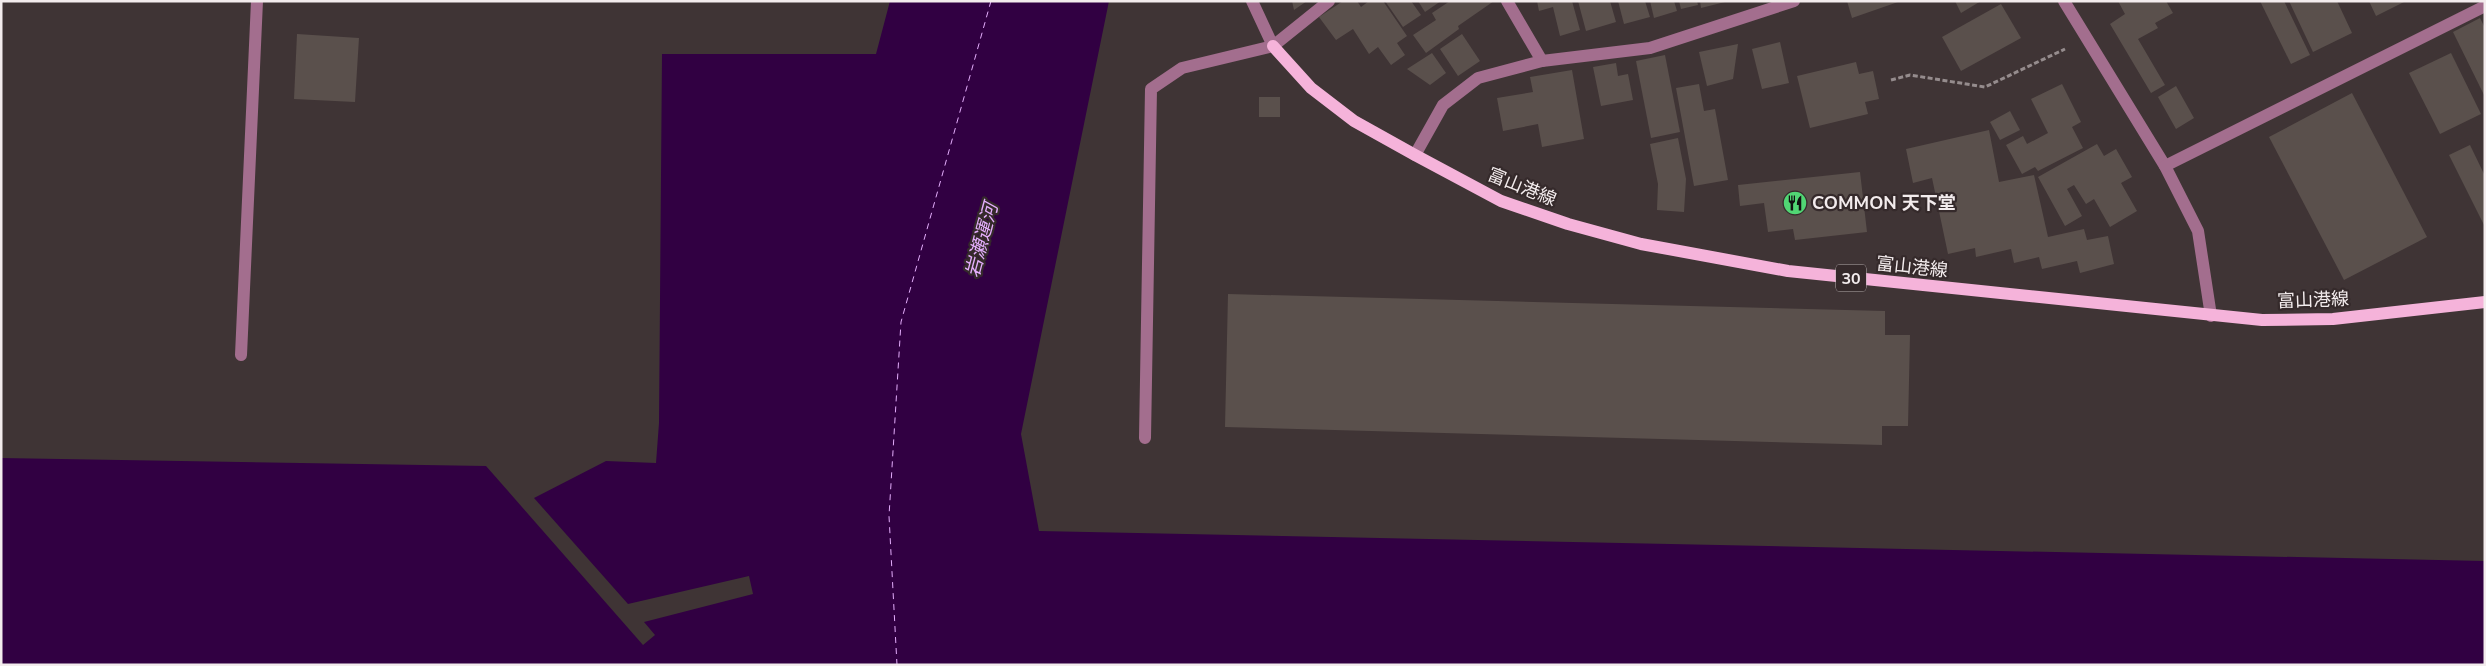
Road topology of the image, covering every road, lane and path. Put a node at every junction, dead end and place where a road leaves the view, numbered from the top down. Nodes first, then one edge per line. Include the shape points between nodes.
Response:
1 (258, 1) edge
2 (1252, 1) edge
3 (1329, 1) edge
4 (1507, 1) edge
5 (2064, 1) edge
6 (1792, 2) edge
7 (2485, 6) edge
8 (2087, 39) junction
9 (1273, 46) junction
10 (1542, 60) junction
11 (1891, 80) dead end
12 (1415, 155) junction
13 (2165, 166) junction
14 (2485, 302) edge
15 (2211, 316) junction
16 (241, 355) dead end
17 (1145, 438) dead end

1 - 16 street
2 - 9 street
3 - 9 street
4 - 10 street
5 - 8 street
6 - 10 street via 1650,48
7 - 13 street
8 - 11 path via 1985,87 1910,75
8 - 13 street
9 - 12 main road, 富山港線 / 30 via 1311,88 1354,121
9 - 17 street via 1182,68 1151,90
10 - 12 street via 1478,78 1443,104
12 - 15 main road, 富山港線 / 30 via 1502,201 1641,244 1788,271
13 - 15 street via 2198,231
14 - 15 main road, 富山港線 / 30 via 2333,319 2262,320

